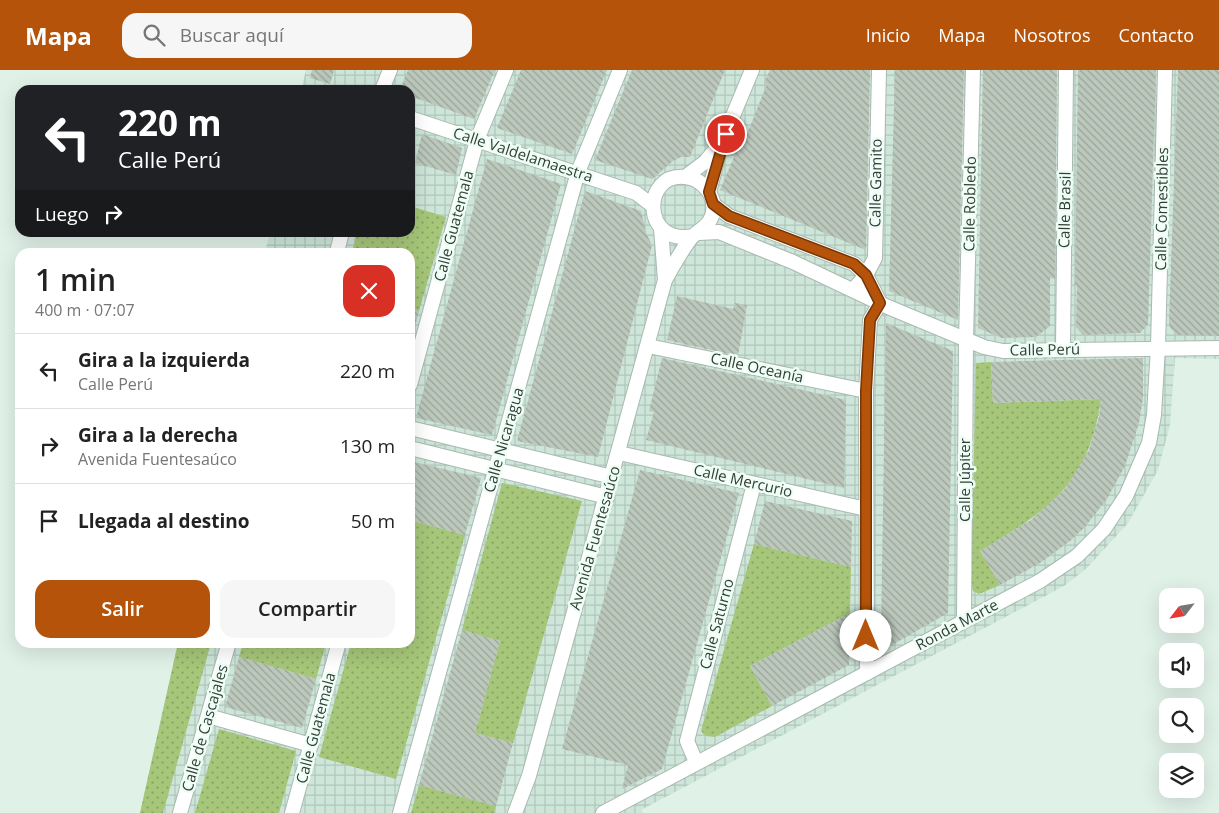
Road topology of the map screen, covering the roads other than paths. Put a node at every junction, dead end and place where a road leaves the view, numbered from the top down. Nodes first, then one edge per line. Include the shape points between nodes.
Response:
1 (390, 70) edge
2 (506, 70) edge
3 (620, 70) edge
4 (752, 70) edge
5 (879, 70) edge
6 (973, 70) edge
7 (1066, 70) edge
8 (1164, 70) edge
9 (384, 85) edge
10 (415, 120) edge
11 (477, 140) junction
12 (722, 142) junction
13 (578, 172) junction
14 (685, 177) junction
15 (658, 189) junction
16 (636, 193) junction
17 (711, 198) junction
18 (653, 206) junction
19 (661, 228) junction
20 (696, 234) junction
21 (866, 275) junction
22 (665, 280) junction
23 (853, 290) junction
24 (880, 303) junction
25 (966, 339) junction
26 (648, 346) junction
27 (1158, 347) junction
28 (1219, 348) edge
29 (1063, 349) junction
30 (415, 367) edge
31 (866, 391) junction
32 (415, 429) edge
33 (415, 449) edge
34 (502, 450) junction
35 (619, 453) junction
36 (496, 469) junction
37 (612, 477) junction
38 (754, 484) junction
39 (607, 497) junction
40 (866, 509) junction
41 (964, 621) junction
42 (227, 648) edge
43 (337, 648) edge
44 (867, 673) junction
45 (208, 716) junction
46 (311, 745) junction
47 (696, 762) junction
48 (523, 795) junction
49 (180, 813) edge
50 (292, 813) edge
51 (400, 813) edge
52 (515, 813) edge
53 (525, 813) edge
54 (603, 813) edge

1 - 9 street
2 - 11 street, Calle Guatemala
3 - 13 street, Calle Nicaragua
4 - 12 street
5 - 21 street, Calle Gamito via 874,258
6 - 25 street, Calle Robledo
7 - 29 street, Calle Brasil
8 - 27 street, Calle Comestibles
10 - 11 street, Calle Valdelamaestra
11 - 13 street, Calle Valdelamaestra
11 - 30 street, Calle Guatemala
12 - 14 street via 705,162
12 - 17 street
13 - 16 street, Calle Valdelamaestra
13 - 34 street, Calle Nicaragua
14 - 15 street via 670,180
14 - 17 street via 694,179
15 - 16 street
15 - 18 street
16 - 18 street, Calle Valdelamaestra
17 - 20 street via 712,215 707,225
17 - 21 street via 729,216 854,264
18 - 19 street
19 - 20 street via 676,237
19 - 22 street, Avenida Fuentesaúco
20 - 22 street, Avenida Fuentesaúco
20 - 23 street, Calle Perú via 718,232
21 - 23 street, Calle Gamito
21 - 24 street
22 - 26 street, Avenida Fuentesaúco
23 - 24 street, Calle Perú
24 - 25 street, Calle Perú
24 - 31 street via 870,320
25 - 29 street, Calle Perú via 1003,351
25 - 41 street, Calle Júpiter
26 - 31 street, Calle Oceanía
26 - 35 street, Avenida Fuentesaúco
27 - 28 street, Calle Perú
27 - 29 street, Calle Perú
27 - 41 street, Ronda Marte via 1149,443 1126,496 1104,528 1078,556 1061,568
31 - 40 street
32 - 34 street
33 - 36 street
34 - 36 street, Calle Nicaragua
34 - 37 street
35 - 37 street, Avenida Fuentesaúco
35 - 38 street, Calle Mercurio
36 - 39 street
36 - 51 street, Calle Nicaragua
37 - 39 street, Avenida Fuentesaúco
38 - 40 street, Calle Mercurio
38 - 47 street, Calle Saturno via 687,740
39 - 48 street, Avenida Fuentesaúco
40 - 44 street
41 - 44 street, Ronda Marte
42 - 45 street, Calle de Cascajales
43 - 46 street, Calle Guatemala
44 - 47 street, Ronda Marte
45 - 46 street
45 - 49 street, Calle de Cascajales
46 - 50 street, Calle Guatemala
47 - 54 street, Ronda Marte
48 - 52 street, Avenida Fuentesaúco
48 - 53 street, Avenida Fuentesaúco

